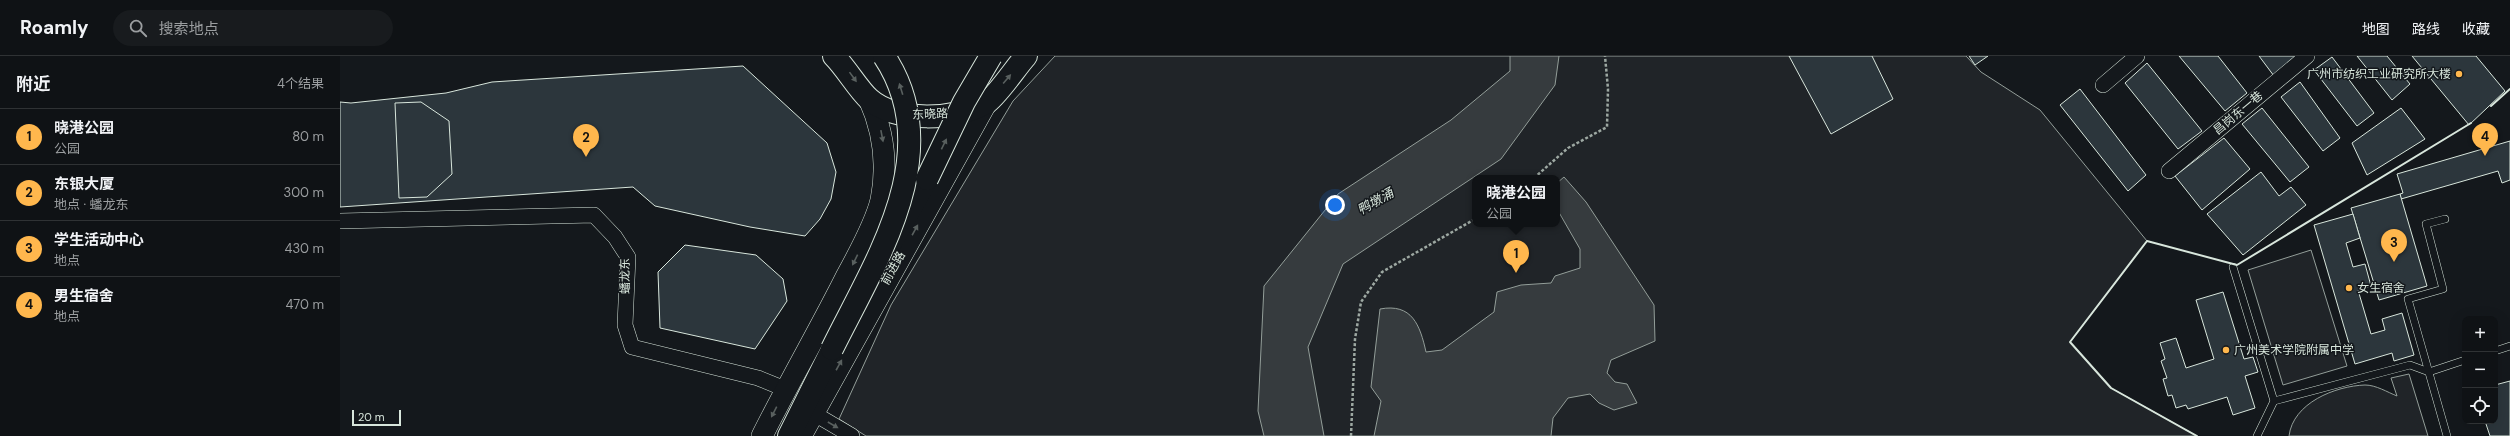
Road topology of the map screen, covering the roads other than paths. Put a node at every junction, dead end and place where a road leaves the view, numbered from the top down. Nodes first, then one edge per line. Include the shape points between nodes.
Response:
1 (834, 56) edge
2 (884, 56) edge
3 (991, 56) edge
4 (1026, 56) edge
5 (2137, 56) edge
6 (2307, 56) edge
7 (2103, 85) dead end
8 (869, 99) junction
9 (988, 102) junction
10 (2169, 171) dead end
11 (2446, 219) dead end
12 (340, 221) edge
13 (2233, 267) dead end
14 (2510, 346) edge
15 (832, 348) junction
16 (2498, 350) edge
17 (2462, 361) edge
18 (2428, 372) junction
19 (786, 389) junction
20 (2274, 401) junction
21 (813, 413) junction
22 (762, 436) edge
23 (789, 436) edge
24 (801, 436) edge
25 (852, 436) edge
26 (2257, 436) edge
27 (2447, 436) edge

1 -> 8 main road, 东晓路 via 849,71
15 -> 2 main road, bridge via 891,228 908,173 910,137 906,107 898,82
15 -> 3 main road, bridge
9 -> 4 main road, 东晓路
5 - 7 street
6 - 10 street, 昌岗东一巷
8 - 9 main road, 东晓路 via 900,114 925,116 972,110
8 -> 19 main road via 879,122 883,142 884,174 881,201 857,256
21 -> 9 main road, 前进路
11 - 18 lane via 2426,224 2443,289 2408,299
12 - 19 street, 蟠龙东 via 594,215 615,236 628,257 625,325 632,347 758,378
13 - 20 lane
14 - 16 lane
15 - 23 main road
17 - 18 lane
18 - 20 lane via 2410,365
18 - 27 lane
19 -> 22 main road
20 - 26 lane
21 - 24 main road, 前进路
21 -> 25 street

